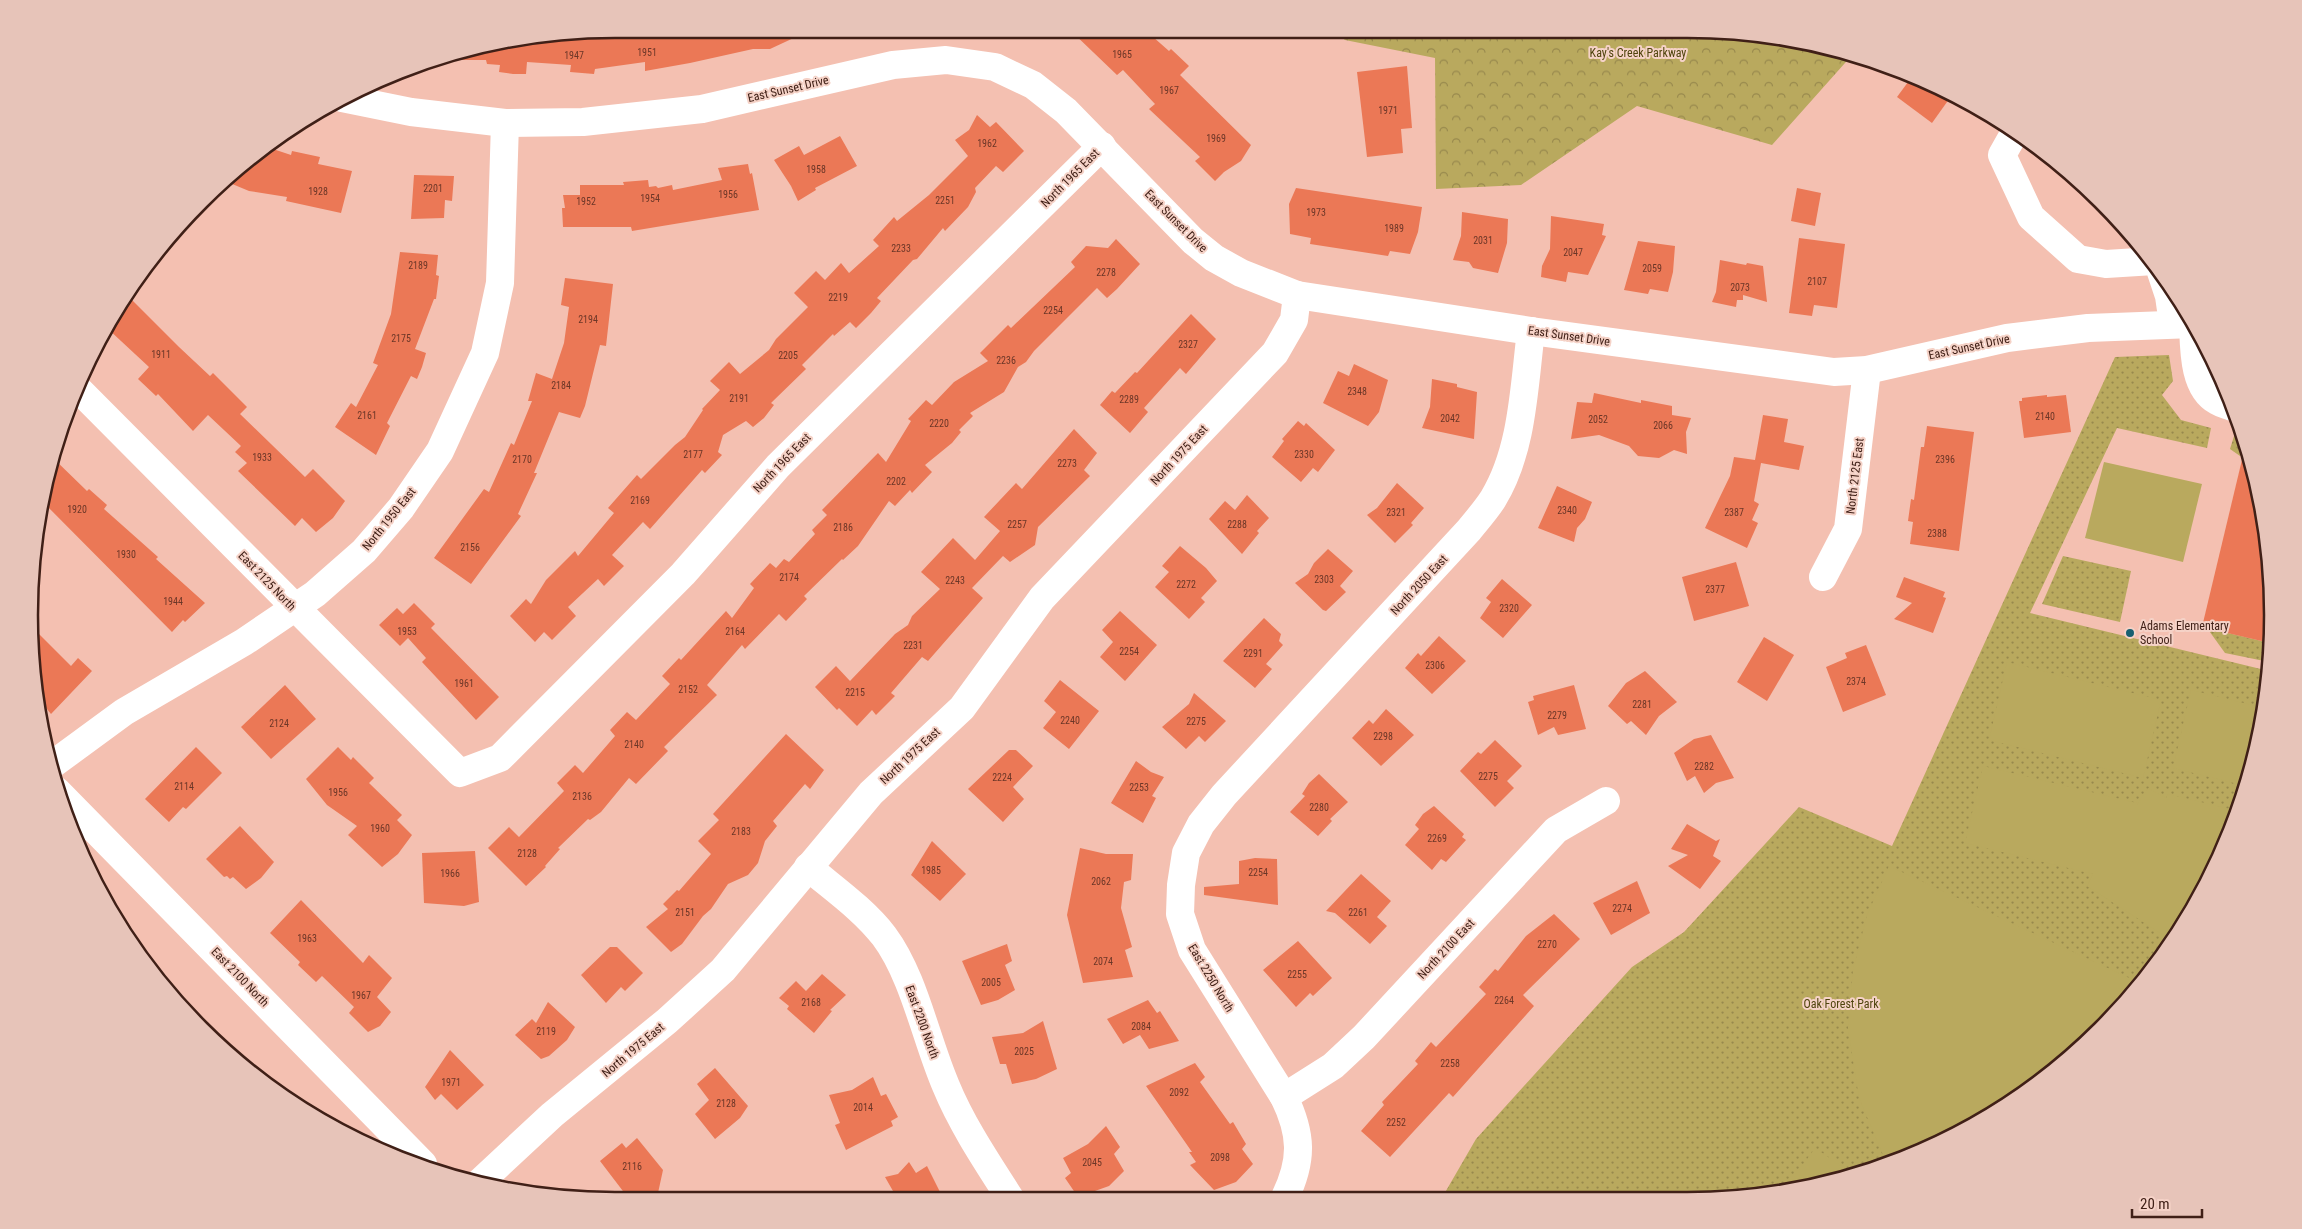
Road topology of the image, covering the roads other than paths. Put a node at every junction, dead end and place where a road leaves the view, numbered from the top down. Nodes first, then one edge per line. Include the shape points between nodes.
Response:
1 (353, 100) edge
2 (505, 124) junction
3 (2012, 138) edge
4 (1102, 146) junction
5 (2144, 262) edge
6 (1297, 295) junction
7 (2186, 324) edge
8 (1531, 331) junction
9 (1867, 370) junction
10 (82, 393) edge
11 (2225, 404) edge
12 (1823, 576) dead end
13 (294, 608) junction
14 (56, 762) edge
15 (460, 773) joint
16 (1224, 795) joint
17 (1606, 801) dead end
18 (69, 804) edge
19 (808, 867) junction
20 (1284, 1097) junction
21 (415, 1156) edge
22 (486, 1177) edge
23 (1006, 1192) edge
24 (1287, 1192) edge

1 - 2 street, East Sunset Drive via 412,112
2 - 4 street, East Sunset Drive via 584,122 702,109 893,65 946,60 995,67 1034,85
2 - 13 street, North 1950 East via 500,283 485,353 463,404 440,451 401,508 364,551
3 - 5 street via 2002,155 2031,217 2078,259 2106,264
4 - 6 street, East Sunset Drive via 1214,258 1241,274
4 - 15 street, North 1965 East via 778,466 683,574 500,758
6 - 8 street, East Sunset Drive
6 - 19 street, North 1975 East via 1294,320 1274,353 1042,598 962,708 871,793
7 - 9 street, East Sunset Drive via 2088,328 2007,338
7 - 11 street via 2200,381 2216,401
8 - 9 street, East Sunset Drive via 1834,372
8 - 16 street, North 2050 East via 1517,434 1493,499 1470,530
9 - 12 street, North 2125 East via 1848,529
10 - 13 street, East 2125 North
13 - 14 street, North 1950 East via 244,642 124,712
13 - 15 street, East 2125 North
16 - 20 street, East 2250 North via 1201,824 1186,853 1180,914 1192,950
17 - 20 street, North 2100 East via 1556,830 1364,1037 1333,1066
18 - 21 street, East 2100 North
19 - 22 street, North 1975 East via 723,970 667,1021 552,1114
19 - 23 street, East 2200 North via 860,910 884,936 902,968 946,1087
20 - 24 street via 1296,1120 1299,1141 1294,1178

